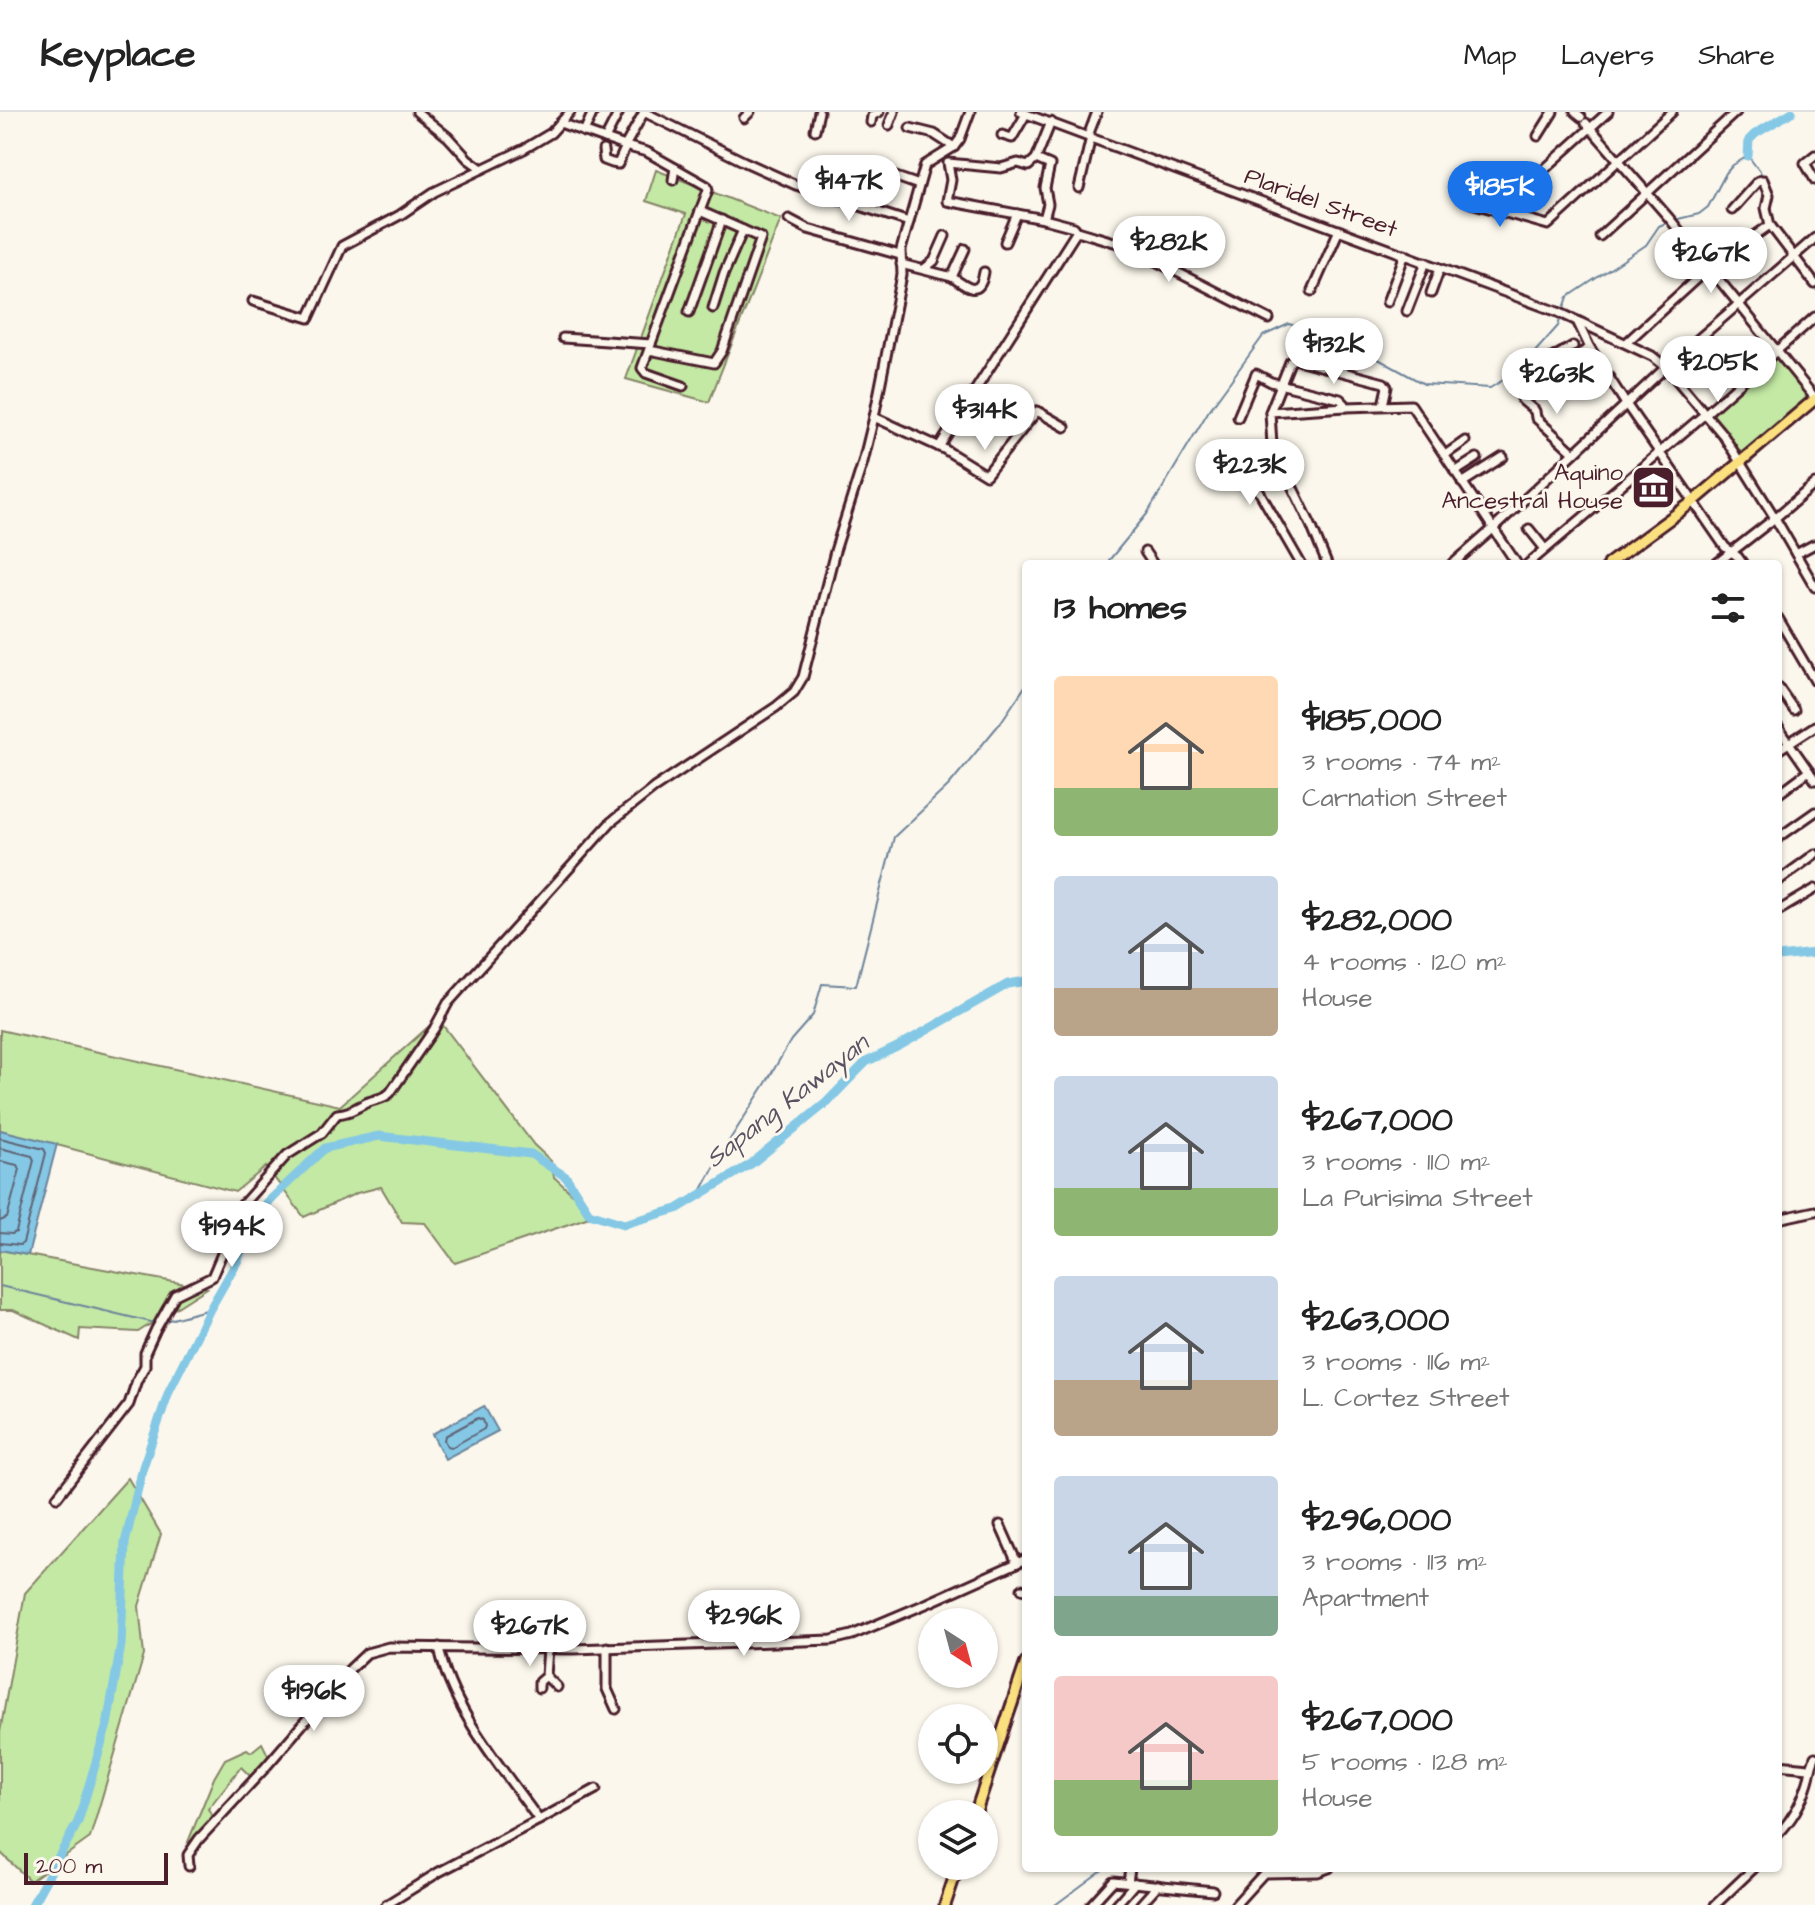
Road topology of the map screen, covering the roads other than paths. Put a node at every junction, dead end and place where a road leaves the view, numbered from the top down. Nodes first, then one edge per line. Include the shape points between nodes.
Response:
1 (417, 112) edge
2 (570, 112) edge
3 (593, 112) edge
4 (619, 112) edge
5 (644, 112) edge
6 (819, 112) edge
7 (879, 112) edge
8 (894, 112) edge
9 (970, 112) edge
10 (1097, 112) edge
11 (1553, 112) edge
12 (1608, 112) edge
13 (1672, 112) edge
14 (1736, 112) edge
15 (1024, 113) edge
16 (1583, 120) edge
17 (871, 122) dead end
18 (1051, 122) junction
19 (560, 123) junction
20 (889, 125) dead end
21 (910, 128) dead end
22 (815, 130) dead end
23 (584, 132) junction
24 (1002, 135) dead end
25 (1538, 136) dead end
26 (1091, 137) junction
27 (605, 139) junction
28 (625, 146) junction
29 (954, 147) junction
30 (603, 150) dead end
31 (1815, 155) edge
32 (946, 159) junction
33 (1036, 159) junction
34 (1619, 161) junction
35 (675, 168) junction
36 (482, 169) junction
37 (1486, 177) dead end
38 (673, 180) dead end
39 (1815, 180) edge
40 (919, 185) junction
41 (1079, 188) dead end
42 (820, 193) junction
43 (1647, 193) junction
44 (1732, 210) dead end
45 (700, 211) junction
46 (1497, 212) junction
47 (1017, 214) junction
48 (789, 219) dead end
49 (1044, 219) junction
50 (722, 220) junction
51 (909, 222) junction
52 (1770, 225) junction
53 (743, 230) junction
54 (1339, 230) junction
55 (1077, 231) junction
56 (945, 236) dead end
57 (1600, 236) dead end
58 (1815, 238) edge
59 (1005, 242) dead end
60 (965, 249) dead end
61 (1405, 254) junction
62 (900, 255) junction
63 (1794, 255) junction
64 (1426, 262) junction
65 (901, 264) junction
66 (1709, 267) junction
67 (1440, 268) junction
68 (924, 269) junction
69 (984, 272) dead end
70 (952, 277) junction
71 (1815, 284) edge
72 (1312, 291) dead end
73 (1431, 293) dead end
74 (253, 301) dead end
75 (1387, 302) dead end
76 (1738, 303) junction
77 (713, 308) dead end
78 (1407, 311) dead end
79 (689, 312) dead end
80 (1815, 317) edge
81 (1269, 319) dead end
82 (1577, 321) junction
83 (563, 338) dead end
84 (1580, 342) junction
85 (1626, 343) junction
86 (650, 347) junction
87 (1590, 348) junction
88 (1776, 350) junction
89 (1573, 357) dead end
90 (1547, 361) dead end
91 (1666, 367) junction
92 (1281, 385) junction
93 (683, 386) dead end
94 (1815, 398) edge
95 (1522, 400) dead end
96 (1626, 404) junction
97 (1383, 405) junction
98 (1346, 407) junction
99 (1270, 412) junction
100 (1705, 414) junction
101 (874, 417) junction
102 (1238, 417) dead end
103 (1065, 427) dead end
104 (1465, 441) dead end
105 (939, 447) junction
106 (1660, 451) junction
107 (1574, 453) junction
108 (1445, 455) junction
109 (1503, 457) dead end
110 (1477, 458) dead end
111 (1741, 463) junction
112 (1284, 471) junction
113 (1455, 472) junction
114 (1462, 483) junction
115 (1815, 484) edge
116 (1694, 501) junction
117 (1775, 518) junction
118 (1494, 528) junction
119 (1529, 529) dead end
120 (1813, 545) edge
121 (1545, 549) junction
122 (1145, 552) dead end
123 (1730, 552) junction
124 (1796, 554) junction
125 (1150, 560) edge
126 (1299, 560) edge
127 (1324, 560) edge
128 (1458, 560) edge
129 (1514, 560) edge
130 (1533, 560) edge
131 (1613, 560) edge
132 (1722, 560) edge
133 (1740, 560) edge
134 (1815, 587) edge
135 (1782, 625) edge
136 (1815, 681) edge
137 (1782, 693) edge
138 (1794, 710) dead end
139 (1815, 726) edge
140 (1782, 732) edge
141 (1789, 742) junction
142 (1782, 747) edge
143 (1809, 771) junction
144 (1815, 780) edge
145 (1782, 791) edge
146 (1815, 812) edge
147 (1782, 835) edge
148 (1815, 854) edge
149 (1782, 878) edge
150 (1815, 889) edge
151 (1782, 909) edge
152 (1815, 1211) edge
153 (1782, 1218) edge
154 (57, 1497) dead end
155 (1000, 1525) dead end
156 (1022, 1561) edge
157 (1017, 1563) junction
158 (439, 1647) junction
159 (607, 1647) junction
160 (548, 1648) junction
161 (1022, 1674) edge
162 (546, 1676) junction
163 (557, 1687) dead end
164 (539, 1688) dead end
165 (616, 1709) dead end
166 (1815, 1757) edge
167 (1782, 1765) edge
168 (1809, 1768) junction
169 (596, 1789) dead end
170 (980, 1800) edge
171 (539, 1820) junction
172 (1782, 1830) edge
173 (189, 1866) dead end
174 (1130, 1872) edge
175 (1318, 1872) edge
176 (1750, 1872) edge
177 (953, 1880) edge
178 (1131, 1883) junction
179 (1158, 1885) junction
180 (1213, 1891) dead end
181 (386, 1905) edge
182 (945, 1905) edge
183 (1091, 1905) edge
184 (1116, 1905) edge
185 (1140, 1905) edge
186 (1235, 1905) edge
187 (1715, 1905) edge

1 - 36 street
2 - 19 street
3 - 23 street
4 - 27 street
5 - 28 street
5 - 42 street
6 - 22 street
7 - 17 street
8 - 20 street
9 - 29 street
10 - 26 street
11 - 25 street
12 - 16 street
13 - 34 street
14 - 43 street
15 - 18 street, Plaridel Street
15 - 24 street via 1012,138
16 - 34 street
16 - 46 street
18 - 26 street, Plaridel Street
18 - 33 street
19 - 23 street
19 - 36 street via 524,149
21 - 29 street via 934,134
23 - 27 street
26 - 41 street
26 - 54 street, Plaridel Street
27 - 28 street
28 - 30 street via 618,164 604,160
28 - 35 street
29 - 32 street
31 - 39 street via 1805,163
32 - 33 street via 1001,168 1031,166
32 - 40 street via 926,163
32 - 47 street via 951,177 947,201
33 - 49 street via 1050,165
34 - 43 street
34 - 46 street via 1548,225
35 - 38 street
35 - 45 street via 707,186
36 - 74 street via 342,246 309,318
37 - 46 street via 1474,186 1469,201
40 - 42 street via 846,167
40 - 51 street
42 - 51 street
43 - 57 street
43 - 66 street
44 - 52 street via 1763,180
45 - 50 street
45 - 86 street
47 - 49 street
47 - 59 street
48 - 62 street
49 - 55 street
50 - 53 street
50 - 79 street
51 - 62 street
52 - 63 street
52 - 66 street
53 - 77 street
53 - 86 street via 761,241 718,360
54 - 61 street, Plaridel Street
54 - 72 street
55 - 81 street via 1124,245
55 - 105 street
56 - 68 street via 934,261
58 - 63 street
60 - 70 street
61 - 64 street, Plaridel Street
61 - 75 street
62 - 65 street
63 - 71 street
63 - 76 street
64 - 67 street, Plaridel Street
64 - 78 street
65 - 68 street
65 - 101 street
66 - 76 street
66 - 85 street
67 - 73 street
67 - 82 street, Plaridel Street
68 - 70 street
69 - 70 street via 974,289
76 - 88 street
76 - 91 street
80 - 88 street
82 - 84 street
82 - 85 street, Plaridel Street
83 - 86 street
84 - 87 street
84 - 90 street
85 - 91 street, Plaridel Street
86 - 93 street via 643,370
87 - 89 street
87 - 96 street
88 - 94 street
88 - 100 street
91 - 96 street
91 - 100 street, Plaridel Street
92 - 97 street via 1294,359 1384,383
92 - 98 street via 1340,399
92 - 99 street
92 - 102 street via 1256,374
94 - 111 main road
95 - 107 street
96 - 106 street
96 - 107 street
97 - 98 street
97 - 108 street via 1411,405
98 - 99 street
99 - 112 street via 1271,441
100 - 106 street
100 - 111 street, Plaridel Street
101 - 105 street
101 - 154 street via 799,686 611,822 448,1003 390,1093 337,1114 256,1188 241,1208 212,1277 175,1295 145,1353 129,1404
103 - 105 street via 1037,411 986,475
104 - 108 street
106 - 116 street
106 - 121 street
107 - 118 street
108 - 113 street
109 - 114 street
110 - 113 street
111 - 116 main road
111 - 117 street, Plaridel Street
112 - 126 street via 1256,486
112 - 127 street
113 - 114 street
114 - 118 street
115 - 117 street
116 - 123 street
116 - 131 main road
117 - 123 street
117 - 124 street, Plaridel Street
118 - 128 street
118 - 129 street
119 - 121 street
120 - 124 street
121 - 130 street
122 - 125 street
123 - 132 street
123 - 133 street
124 - 134 street, Plaridel Street
135 - 136 street
137 - 138 street
139 - 141 street
140 - 141 street
141 - 142 street
141 - 143 street
143 - 144 street
143 - 145 street
146 - 147 street
148 - 149 street
150 - 151 street
152 - 153 street
155 - 157 street
156 - 157 street
157 - 159 street via 832,1640
158 - 160 street
158 - 171 street via 454,1694
158 - 173 street via 389,1647 362,1656 199,1839 188,1855
159 - 160 street
159 - 165 street via 607,1689
160 - 162 street
161 - 170 main road
162 - 163 street
162 - 164 street
166 - 168 street
167 - 168 street
168 - 172 street via 1800,1803
169 - 171 street
171 - 181 street
174 - 178 street
175 - 186 street via 1264,1873
176 - 187 street
177 - 182 main road
178 - 179 street
178 - 183 street via 1113,1881
178 - 184 street
179 - 180 street
179 - 185 street

